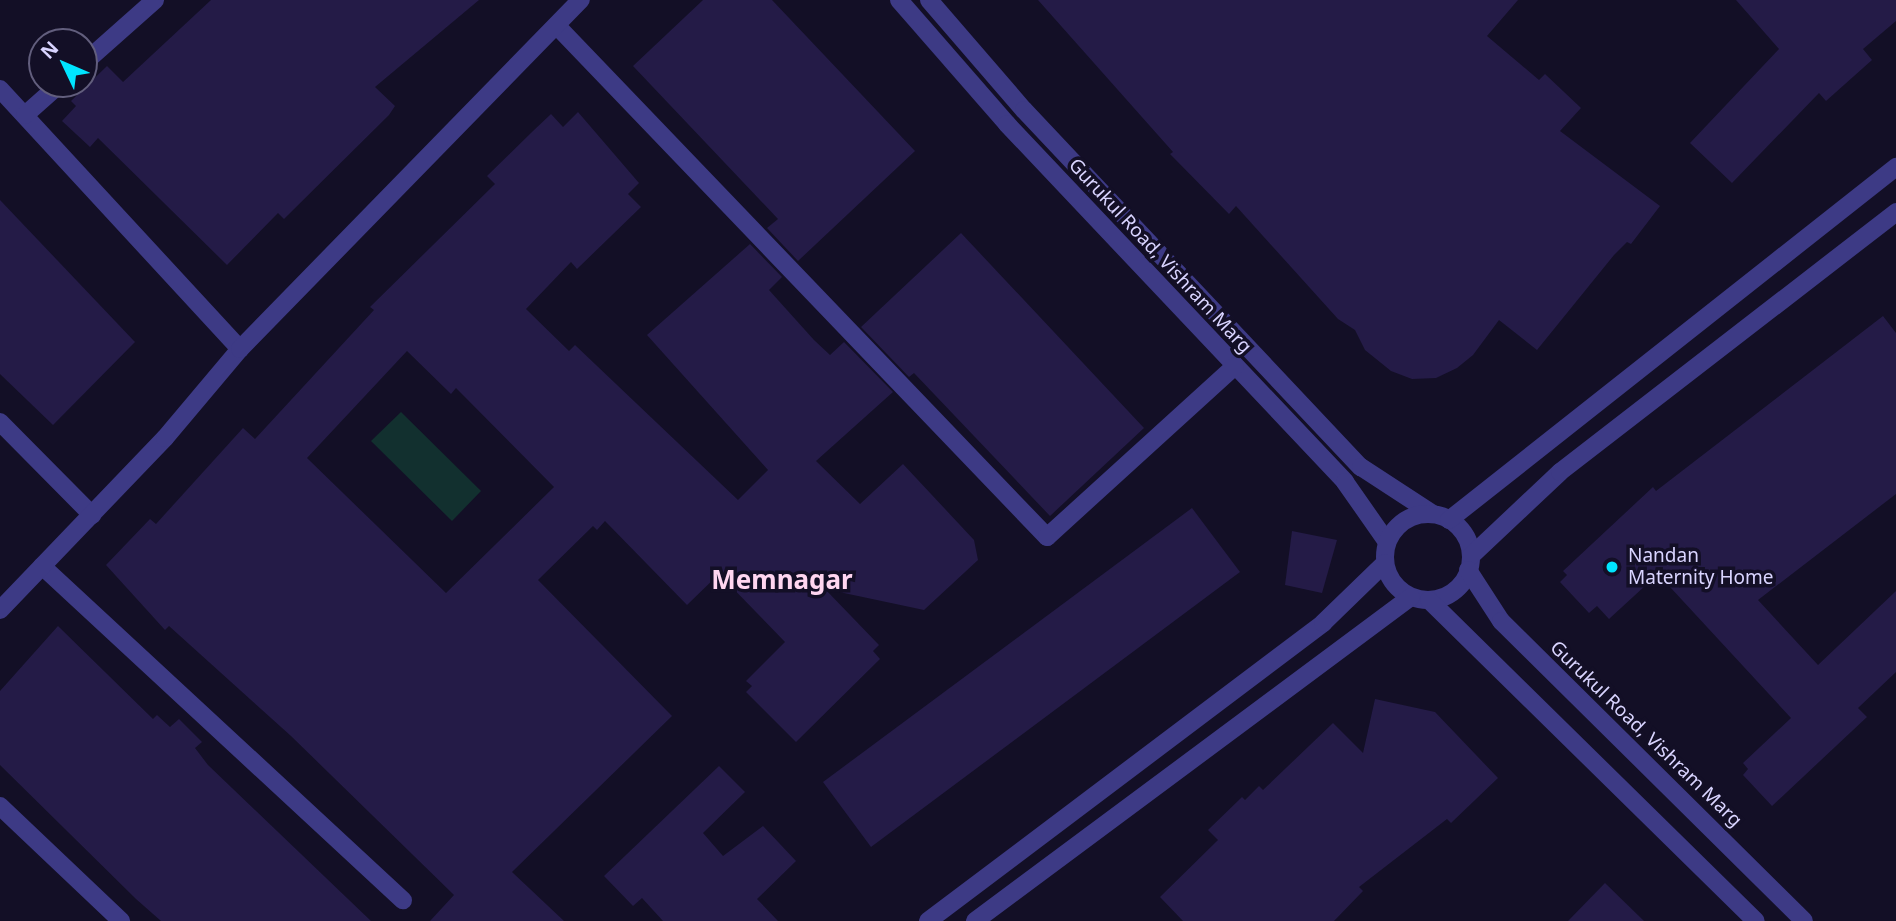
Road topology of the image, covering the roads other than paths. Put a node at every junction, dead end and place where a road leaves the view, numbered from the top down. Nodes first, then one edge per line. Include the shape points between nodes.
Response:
1 (155, 0) edge
2 (581, 0) edge
3 (899, 0) edge
4 (929, 0) edge
5 (557, 26) junction
6 (98, 51) edge
7 (0, 89) edge
8 (44, 98) edge
9 (25, 115) junction
10 (1896, 167) edge
11 (1896, 212) edge
12 (240, 349) junction
13 (1235, 366) junction
14 (0, 422) edge
15 (92, 515) junction
16 (1441, 517) junction
17 (1387, 542) junction
18 (1385, 563) junction
19 (1470, 563) junction
20 (42, 566) junction
21 (1420, 599) junction
22 (0, 610) edge
23 (0, 806) edge
24 (403, 900) dead end
25 (121, 921) edge
26 (928, 921) edge
27 (975, 921) edge
28 (1756, 921) edge
29 (1804, 921) edge

1 - 6 street
2 - 5 street
3 - 13 street, Gurukul Road, Vishram Marg via 1007,124
4 - 16 street, Gurukul Road, Vishram Marg via 1024,110 1362,467
5 - 12 street
5 - 13 street via 1047,537
7 - 9 street
8 - 9 street
9 - 12 street
10 - 16 street
11 - 19 street via 1560,472
12 - 15 street
13 - 17 street, Gurukul Road, Vishram Marg via 1345,482
14 - 15 street
15 - 20 street
16 - 17 street via 1407,520
16 - 19 street via 1461,529
17 - 18 street
18 - 21 street via 1398,589
18 - 26 street via 1323,623
19 - 21 street via 1462,584 1444,597
19 - 29 street, Gurukul Road, Vishram Marg via 1501,621
20 - 22 street
20 - 24 street
21 - 27 street
21 - 28 street
23 - 25 street

